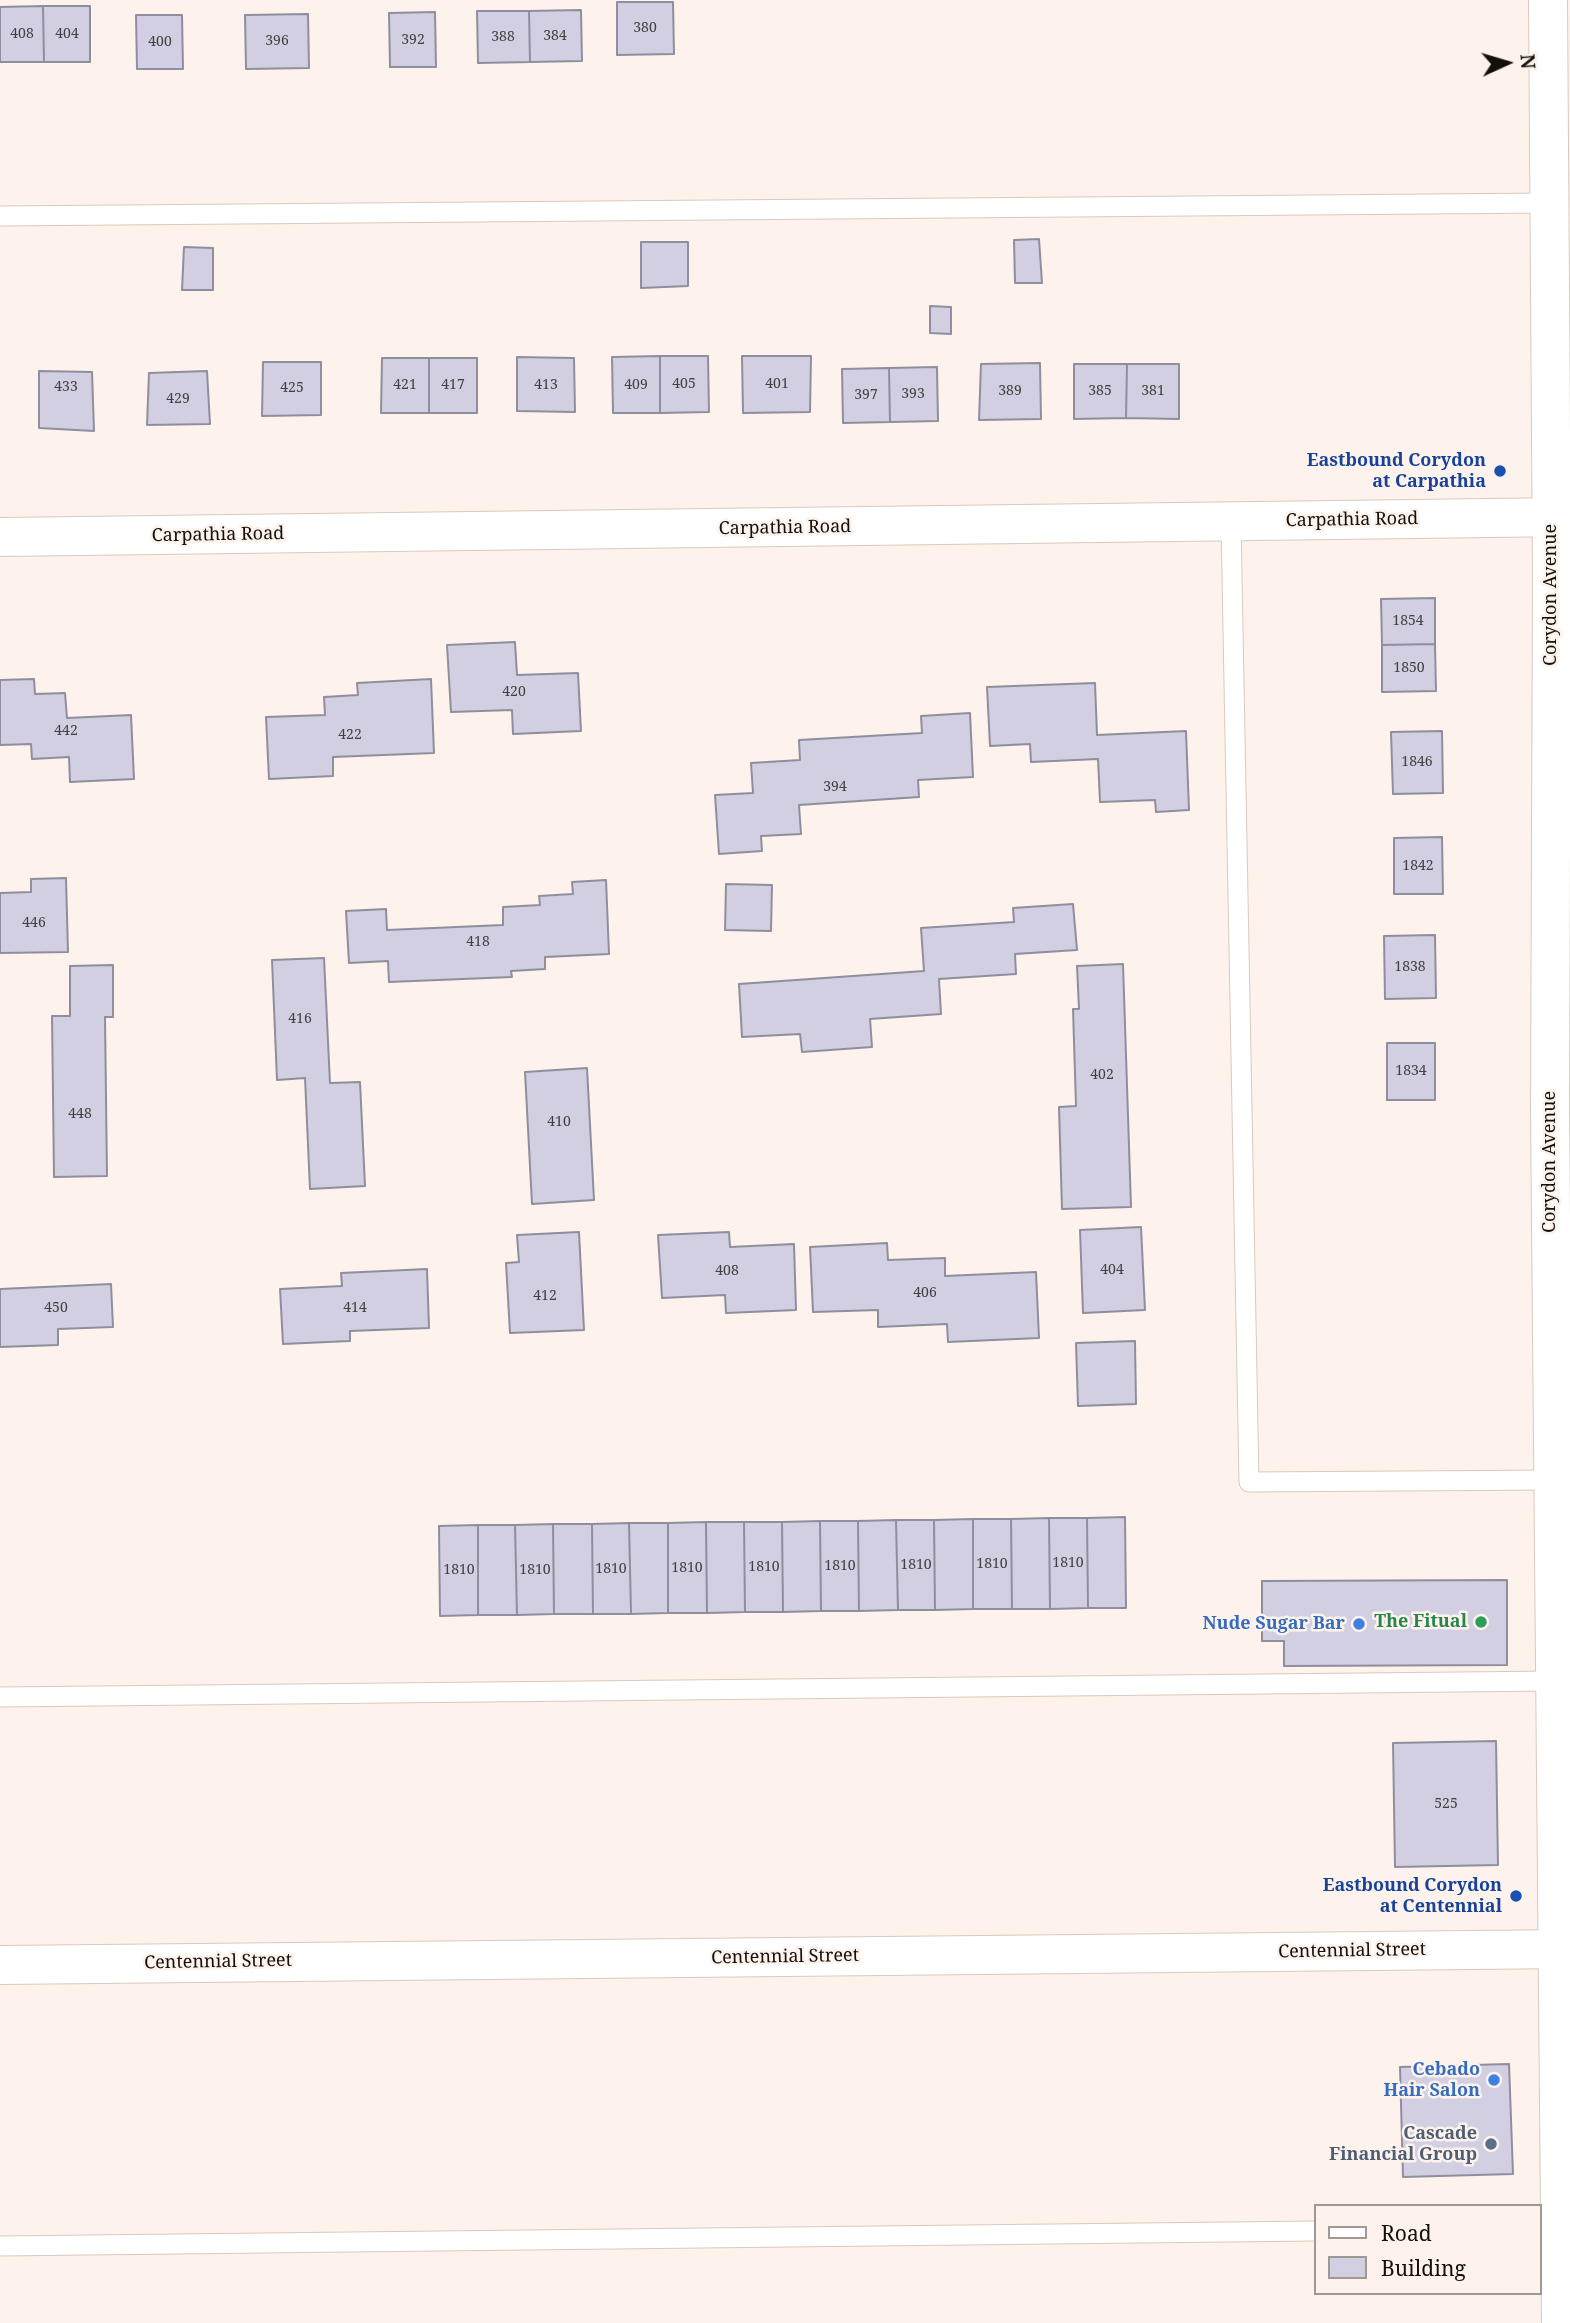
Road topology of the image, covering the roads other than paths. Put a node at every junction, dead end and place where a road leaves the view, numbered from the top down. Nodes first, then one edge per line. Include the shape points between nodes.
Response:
1 (1548, 0) edge
2 (1549, 203) junction
3 (0, 216) edge
4 (1561, 517) edge
5 (1231, 522) junction
6 (0, 537) edge
7 (1560, 1166) edge
8 (1553, 1480) junction
9 (1555, 1681) junction
10 (0, 1697) edge
11 (1564, 1949) edge
12 (0, 1965) edge
13 (1550, 2229) edge
14 (1314, 2231) edge
15 (0, 2246) edge
16 (1561, 2323) edge

1 - 2 street, Corydon Avenue
2 - 3 lane
2 - 4 street, Corydon Avenue
4 - 5 street, Carpathia Road
4 - 7 street, Corydon Avenue
5 - 6 street, Carpathia Road
5 - 8 lane via 1249,1482
7 - 8 street, Corydon Avenue
8 - 9 street, Corydon Avenue
9 - 10 lane
9 - 11 street, Corydon Avenue
11 - 12 street, Centennial Street
11 - 13 street, Corydon Avenue
13 - 16 street, Corydon Avenue
14 - 15 lane

